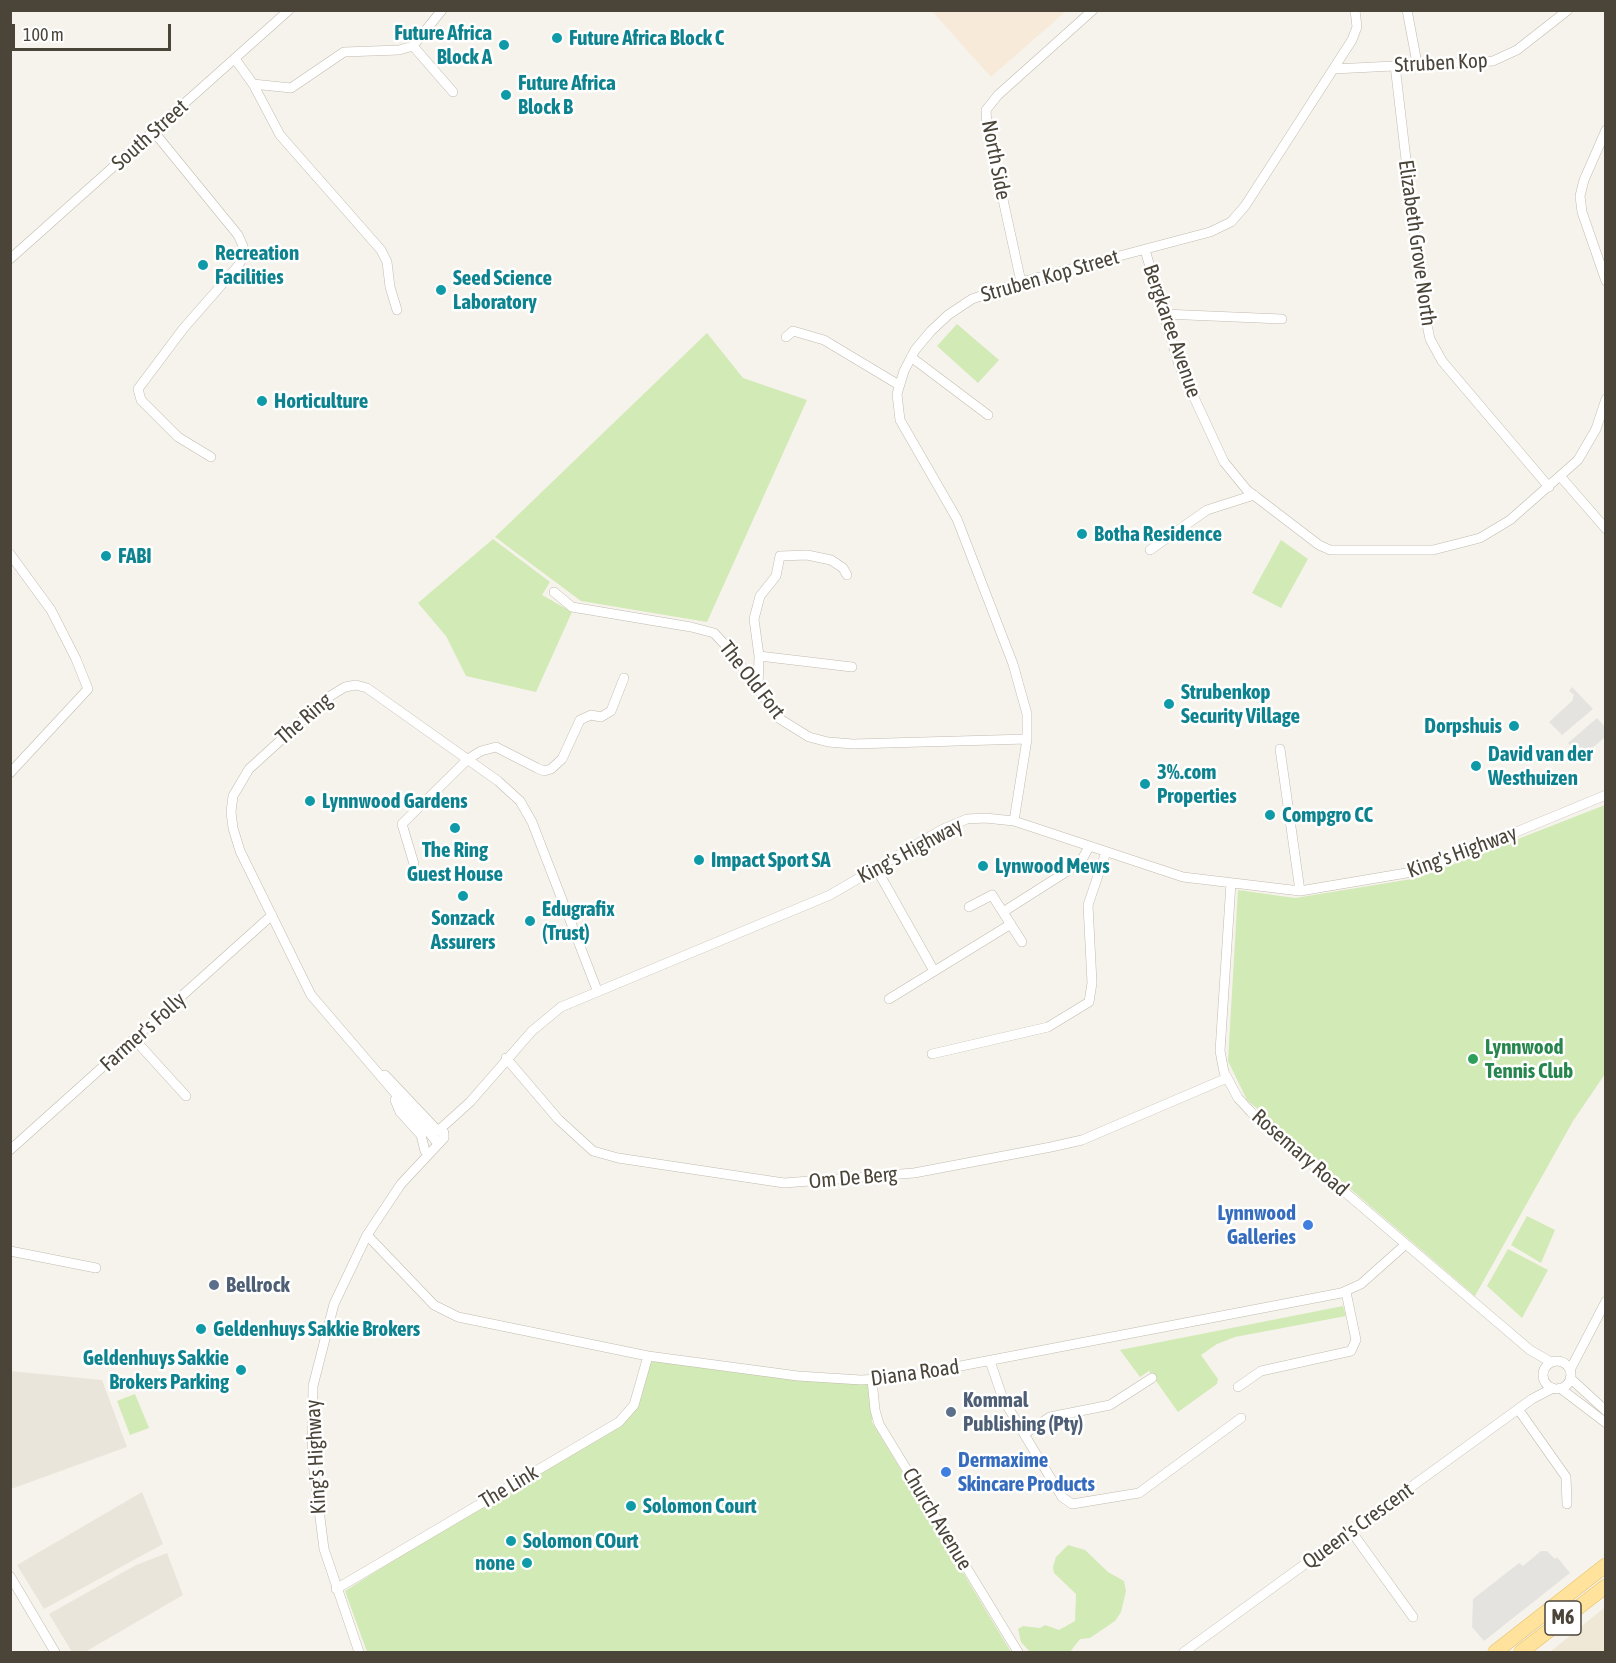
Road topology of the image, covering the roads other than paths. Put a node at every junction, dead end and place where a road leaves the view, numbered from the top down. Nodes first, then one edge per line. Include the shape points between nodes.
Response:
1 (289, 10) edge
2 (442, 10) edge
3 (1093, 10) edge
4 (1355, 10) edge
5 (1407, 10) edge
6 (1568, 10) edge
7 (413, 46) junction
8 (235, 59) junction
9 (1417, 63) junction
10 (1395, 65) junction
11 (1334, 69) junction
12 (254, 84) junction
13 (453, 92) dead end
14 (1605, 130) edge
15 (154, 132) junction
16 (1144, 250) junction
17 (10, 259) edge
18 (1605, 281) edge
19 (1021, 282) junction
20 (397, 310) dead end
21 (1163, 314) junction
22 (1282, 319) dead end
23 (786, 337) dead end
24 (911, 357) junction
25 (899, 385) junction
26 (1605, 399) edge
27 (988, 415) dead end
28 (211, 457) dead end
29 (1560, 476) junction
30 (1549, 487) junction
31 (1254, 495) junction
32 (1605, 529) edge
33 (1150, 550) dead end
34 (10, 555) edge
35 (847, 575) dead end
36 (554, 592) dead end
37 (759, 657) junction
38 (852, 667) dead end
39 (624, 678) dead end
40 (758, 690) junction
41 (1027, 739) junction
42 (1280, 749) dead end
43 (468, 759) junction
44 (10, 773) edge
45 (1605, 795) edge
46 (1014, 821) junction
47 (1089, 847) junction
48 (1106, 852) junction
49 (414, 864) dead end
50 (876, 868) junction
51 (1231, 883) junction
52 (1300, 891) junction
53 (969, 907) dead end
54 (1003, 912) junction
55 (272, 915) junction
56 (1011, 924) junction
57 (1022, 942) dead end
58 (934, 971) junction
59 (597, 990) junction
60 (889, 999) dead end
61 (135, 1040) junction
62 (932, 1054) dead end
63 (506, 1058) junction
64 (1227, 1078) junction
65 (398, 1093) junction
66 (186, 1096) dead end
67 (438, 1135) junction
68 (12, 1149) edge
69 (425, 1151) junction
70 (10, 1160) edge
71 (411, 1173) junction
72 (366, 1235) junction
73 (1406, 1244) junction
74 (10, 1251) edge
75 (96, 1268) dead end
76 (1346, 1292) junction
77 (1605, 1301) edge
78 (1580, 1349) junction
79 (1530, 1350) junction
80 (648, 1356) junction
81 (990, 1361) junction
82 (1555, 1361) junction
83 (1570, 1374) junction
84 (1543, 1376) junction
85 (1152, 1378) dead end
86 (872, 1380) junction
87 (1238, 1387) dead end
88 (1557, 1388) junction
89 (1532, 1399) junction
90 (1518, 1409) junction
91 (1605, 1411) edge
92 (1241, 1418) dead end
93 (1605, 1423) edge
94 (1024, 1434) junction
95 (1567, 1504) dead end
96 (1351, 1531) junction
97 (1605, 1565) edge
98 (10, 1576) edge
99 (1605, 1586) edge
100 (336, 1589) junction
101 (1413, 1617) dead end
102 (55, 1653) edge
103 (359, 1653) edge
104 (1018, 1653) edge
105 (1184, 1653) edge
106 (1495, 1653) edge
107 (1521, 1653) edge

1 - 8 street, South Street
2 - 7 street
3 - 19 street, North Side via 986,110
4 - 11 street via 1355,32
5 - 9 street
6 - 9 street, Struben Kop via 1497,60
7 - 12 street via 344,52 286,89
7 - 13 street
8 - 12 street
8 - 15 street, South Street
9 - 10 street, Struben Kop
10 - 11 street, Struben Kop
10 - 30 street, Elizabeth Grove North via 1428,334 1442,361
11 - 16 street, Struben Kop Street via 1234,219 1210,232
12 - 20 street via 280,135 381,250
14 - 18 street via 1580,196
15 - 17 street, South Street
15 - 28 street via 243,246 238,266 138,389 141,400 178,437
16 - 19 street, Struben Kop Street
16 - 21 street, Bergkaree Avenue
19 - 24 street, Struben Kop Street via 983,294 958,308 931,331
21 - 22 street
21 - 31 street, Bergkaree Avenue via 1179,365 1224,462
23 - 25 street via 793,332 824,340
24 - 25 street, Struben Kop Street
24 - 27 street
25 - 41 street, Struben Kop Street via 897,408 904,429 957,519 1013,664 1027,714
26 - 29 street, Bergkaree Avenue via 1588,447
29 - 30 street, Bergkaree Avenue
29 - 32 street
30 - 31 street, Bergkaree Avenue via 1510,520 1480,538 1425,550 1324,548
31 - 33 street via 1207,510
34 - 44 street via 51,610 87,689
35 - 37 street via 831,560 807,555 780,556 776,576 757,603 754,628
36 - 40 street, The Old Fort via 572,607 709,631 722,641
37 - 38 street
37 - 40 street
39 - 43 street via 611,711 580,720 562,759 551,769 544,771 496,747
40 - 41 street, The Old Fort via 786,724 828,742
41 - 46 street, Struben Kop Street
42 - 52 street
43 - 49 street via 402,824
43 - 55 street, The Ring via 367,688 345,687 327,698 257,760 233,796 231,812 236,837
43 - 59 street, The Ring via 504,786 526,810
45 - 52 street, King's Highway via 1424,870
46 - 47 street, King's Highway
46 - 50 street, King's Highway via 985,818 956,822
47 - 48 street, King's Highway
47 - 54 street via 1080,863
48 - 51 street, King's Highway via 1173,874
48 - 62 street via 1088,905 1092,982 1089,1002 1048,1027
50 - 58 street
50 - 59 street, King's Highway via 830,895
51 - 52 street, King's Highway
51 - 64 street, Rosemary Road via 1220,1051
53 - 54 street via 991,895
54 - 56 street
55 - 61 street, Farmer's Folly
55 - 65 street, The Ring via 310,995
56 - 57 street
56 - 58 street
58 - 60 street
59 - 63 street, King's Highway via 547,1017
61 - 66 street
61 - 68 street, Farmer's Folly
63 - 64 street, Om De Berg via 570,1132 593,1151 784,1183 914,1173 1082,1140
63 - 67 street, King's Highway
64 - 73 street, Rosemary Road via 1251,1112
65 - 67 street, The Ring
65 - 69 street via 400,1112 419,1133
67 - 69 street, King's Highway
67 - 71 street, King's Highway
68 - 70 street, Farmer's Folly
69 - 71 street, King's Highway
71 - 72 street, King's Highway
72 - 80 street, Diana Road via 425,1296 447,1312 542,1336
72 - 100 street, King's Highway via 334,1304 311,1402 314,1479 324,1549
73 - 76 street, Diana Road via 1361,1284
73 - 79 street, Rosemary Road
74 - 75 street
76 - 81 street, Diana Road
76 - 87 street via 1356,1340 1353,1349 1343,1355 1261,1371
77 - 78 street
78 - 82 street
78 - 83 street
79 - 82 street, Rosemary Road
79 - 84 street, Rosemary Road
80 - 86 street, Diana Road via 798,1376
80 - 100 street, The Link via 634,1405 619,1422
81 - 86 street, Diana Road
81 - 94 street via 1003,1399
82 - 83 street, Rosemary Road via 1566,1364
82 - 84 street, Queen's Crescent
83 - 88 street, Queen's Crescent
83 - 91 street
84 - 88 street, Rosemary Road
84 - 89 street, Queen's Crescent
85 - 94 street via 1110,1406 1050,1417
86 - 104 street, Church Avenue via 879,1424
88 - 89 street, Queen's Crescent
88 - 93 street
89 - 90 street, Queen's Crescent
90 - 95 street via 1566,1477
90 - 96 street, Queen's Crescent
92 - 94 street via 1135,1495 1075,1504 1062,1497
96 - 101 street
96 - 105 street, Queen's Crescent
97 - 106 main road, M6
98 - 102 street
99 - 107 main road, M6
100 - 103 street, King's Highway

